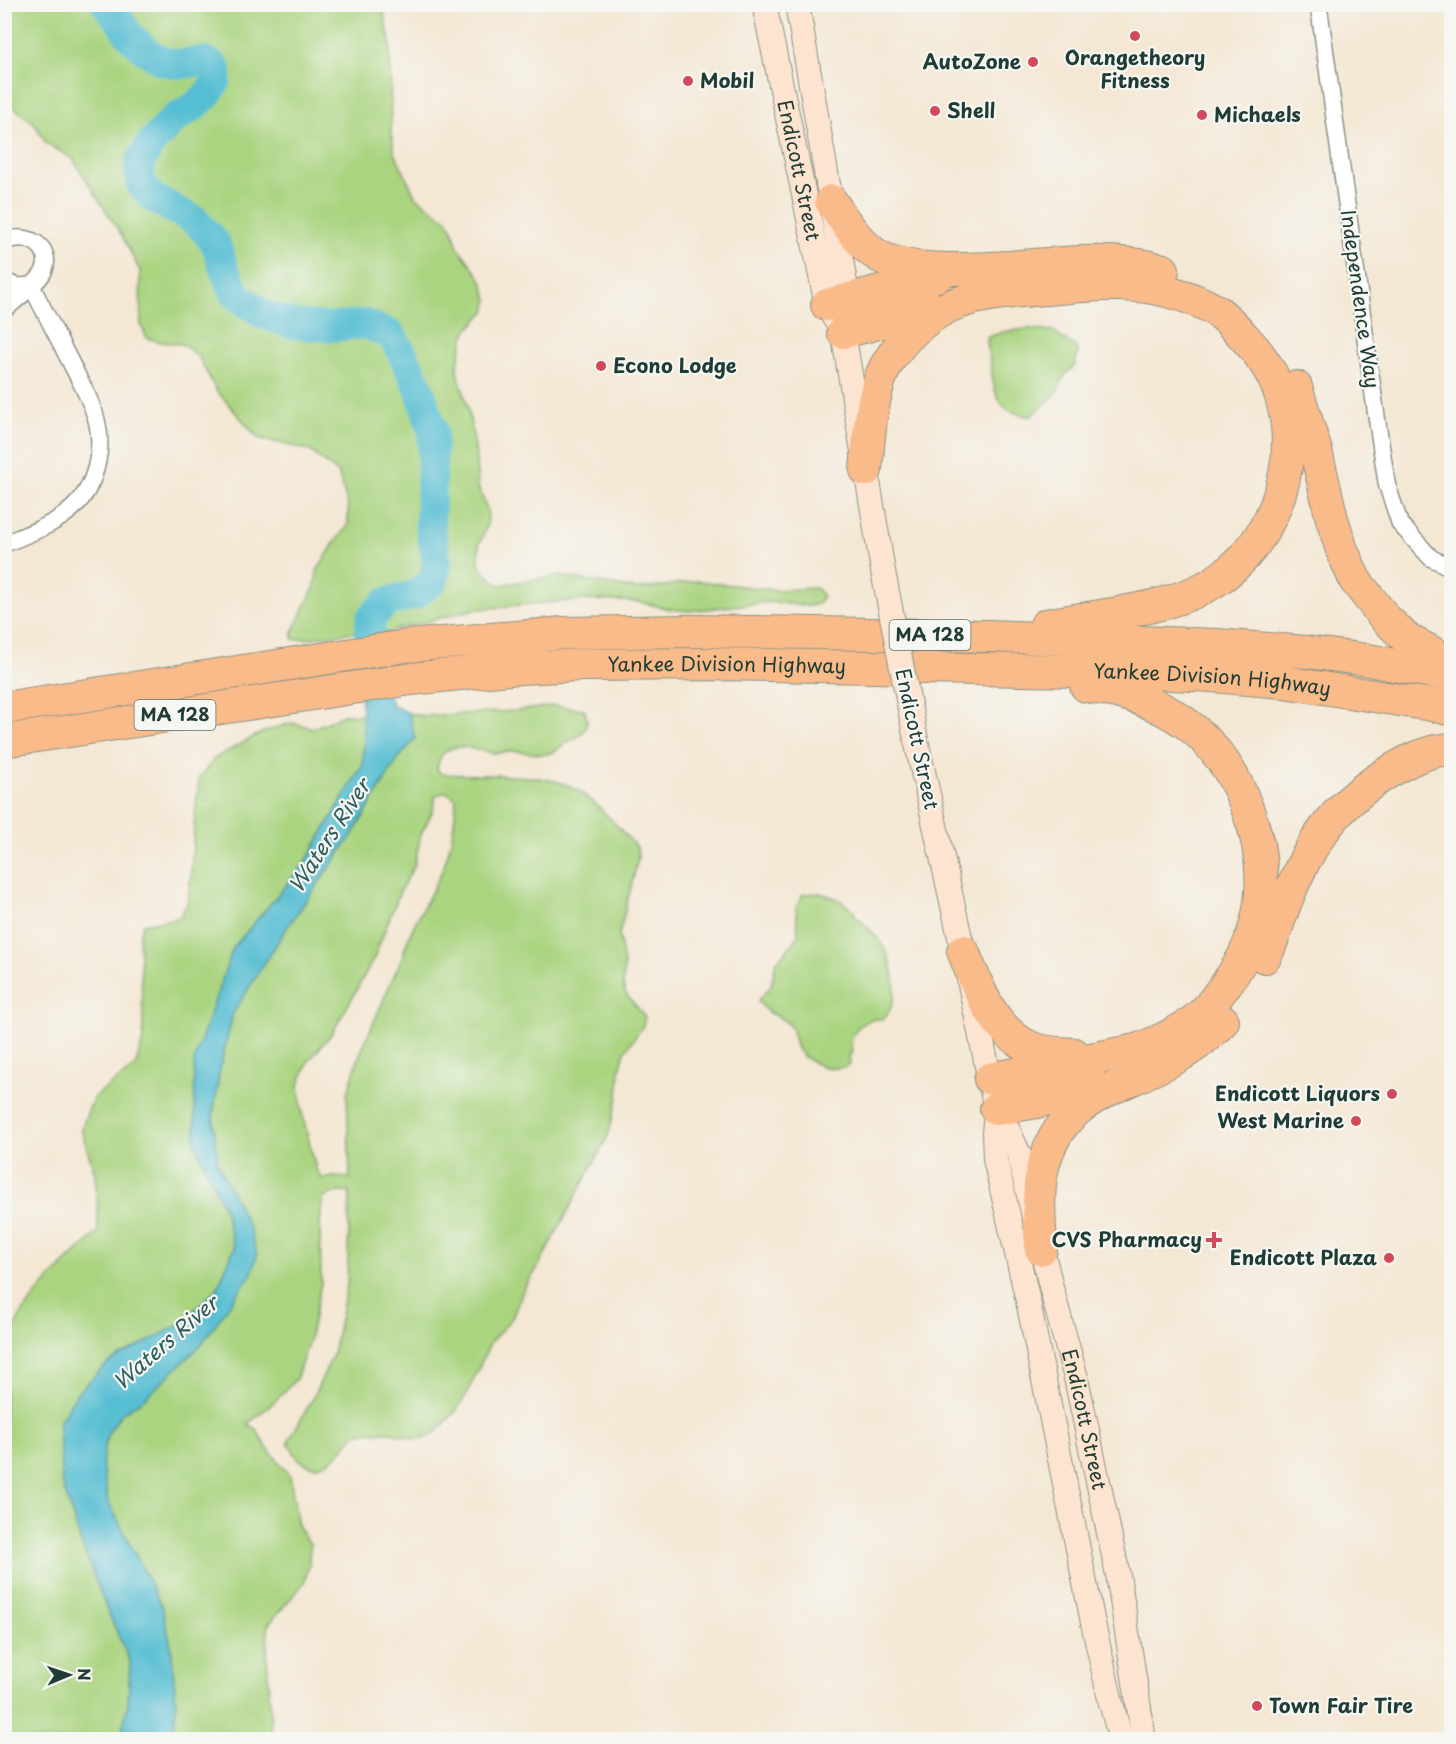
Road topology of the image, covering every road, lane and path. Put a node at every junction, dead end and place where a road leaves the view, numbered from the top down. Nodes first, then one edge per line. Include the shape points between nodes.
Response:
1 (764, 4) edge
2 (797, 4) edge
3 (1317, 4) edge
4 (831, 201) junction
5 (4, 243) edge
6 (970, 268) junction
7 (4, 280) edge
8 (31, 285) junction
9 (838, 303) junction
10 (951, 305) junction
11 (4, 310) edge
12 (843, 332) junction
13 (866, 470) junction
14 (4, 544) edge
15 (1452, 568) edge
16 (988, 636) junction
17 (1452, 663) edge
18 (993, 670) junction
19 (1452, 677) edge
20 (4, 708) edge
21 (1452, 710) edge
22 (4, 741) edge
23 (1452, 749) edge
24 (963, 951) junction
25 (1120, 1068) junction
26 (993, 1094) junction
27 (1041, 1249) junction
28 (1121, 1740) edge
29 (1144, 1740) edge

1 - 9 main road, Endicott Street
2 - 4 main road, Endicott Street
3 - 15 street, Independence Way via 1387,485 1400,524 1431,558
4 - 6 highway via 843,221 875,254 915,268
4 - 9 main road, Endicott Street
5 - 8 street via 24,237 40,246 45,268
6 - 9 highway
6 - 17 highway via 1082,262 1137,264 1203,283 1250,315 1284,357 1297,388 1332,519 1355,580 1407,639
7 - 8 street via 21,287
8 - 11 street
8 - 14 street via 90,400 99,444 88,488 74,507
9 - 12 main road, Endicott Street
10 - 12 highway
10 - 13 highway via 911,332 887,363 874,406
10 - 16 highway via 1013,291 1081,286 1154,288 1187,297 1218,312 1260,354 1283,403 1287,430 1288,455 1278,501 1269,521 1238,564 1214,582 1168,602
12 - 13 main road, Endicott Street
13 - 24 main road, Endicott Street, bridge via 916,740
16 - 19 highway, Yankee Division Highway / MA 128 via 1306,652
16 - 20 highway, Yankee Division Highway / MA 128 via 690,631 500,637 406,646
18 - 21 highway, Yankee Division Highway / MA 128 via 1130,672 1284,682
18 - 22 highway, Yankee Division Highway / MA 128 via 650,664 519,668 345,688
18 - 25 highway via 1118,691 1166,711 1206,741 1228,768 1255,828 1262,881 1258,914 1242,960 1201,1015 1136,1050
23 - 25 highway via 1418,756 1394,769 1367,786 1328,822 1300,868 1254,981 1209,1036 1168,1062
24 - 25 highway via 982,997 1005,1029 1020,1041 1032,1048 1080,1055
24 - 26 main road, Endicott Street
25 - 26 highway
25 - 27 highway via 1059,1129 1048,1150 1039,1198
26 - 27 main road, Endicott Street via 1019,1154
26 - 28 main road, Endicott Street via 995,1159
27 - 29 main road, Endicott Street via 1087,1423 1118,1575

